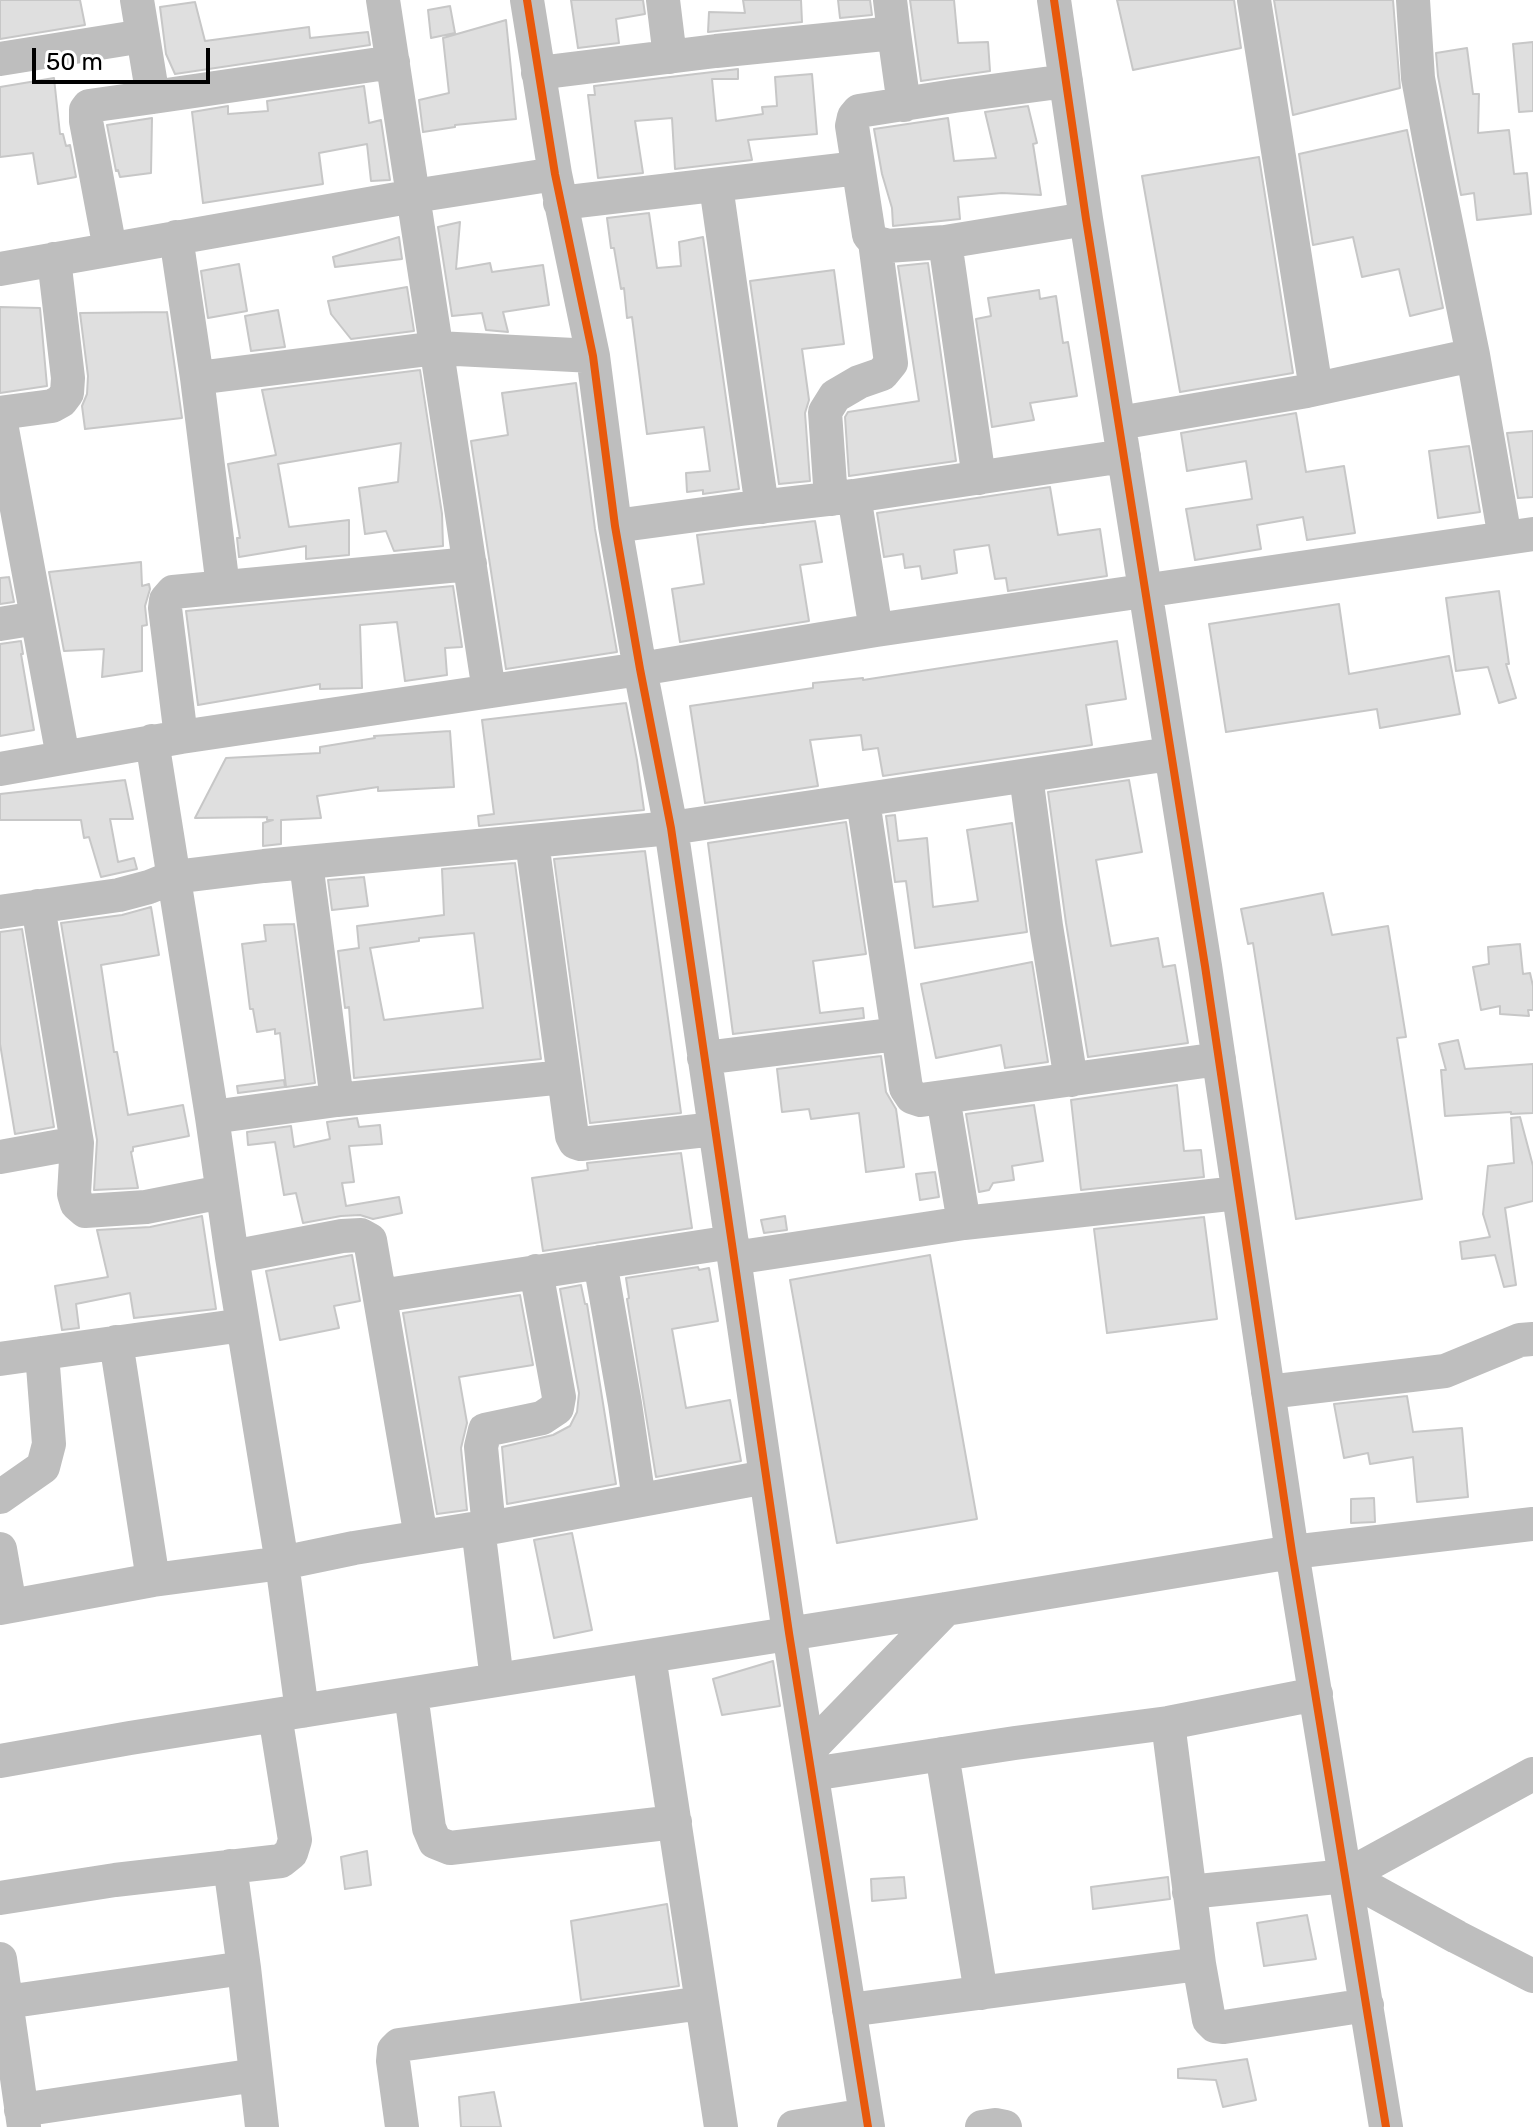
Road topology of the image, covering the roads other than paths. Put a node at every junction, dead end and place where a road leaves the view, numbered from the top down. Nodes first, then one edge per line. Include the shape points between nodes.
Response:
1 (137, 0) edge
2 (383, 0) edge
3 (527, 0) edge
4 (663, 0) edge
5 (1054, 0) edge
6 (1254, 0) edge
7 (1413, 0) edge
8 (892, 17) edge
9 (143, 36) junction
10 (670, 57) junction
11 (0, 59) edge
12 (393, 62) junction
13 (538, 73) junction
14 (1066, 81) junction
15 (153, 97) junction
16 (904, 105) junction
17 (858, 168) junction
18 (716, 186) junction
19 (557, 189) junction
20 (414, 196) junction
21 (1086, 219) junction
22 (176, 237) junction
23 (875, 242) junction
24 (945, 242) junction
25 (110, 249) junction
26 (54, 259) junction
27 (0, 269) edge
28 (437, 348) junction
29 (1473, 355) junction
30 (593, 356) junction
31 (197, 378) junction
32 (1316, 389) junction
33 (0, 416) edge
34 (1121, 439) junction
35 (979, 478) junction
36 (843, 497) junction
37 (762, 507) junction
38 (9, 516) edge
39 (615, 526) junction
40 (1519, 536) edge
41 (470, 564) junction
42 (223, 587) junction
43 (1145, 592) junction
44 (37, 618) junction
45 (0, 624) edge
46 (876, 630) junction
47 (640, 669) junction
48 (489, 691) junction
49 (166, 739) junction
50 (1170, 754) junction
51 (63, 757) junction
52 (0, 769) edge
53 (1026, 776) junction
54 (863, 801) junction
55 (671, 828) junction
56 (532, 842) junction
57 (306, 863) junction
58 (174, 877) junction
59 (38, 906) junction
60 (0, 912) edge
61 (898, 1034) junction
62 (704, 1058) junction
63 (1219, 1059) junction
64 (564, 1077) junction
65 (1071, 1080) junction
66 (943, 1097) junction
67 (337, 1100) junction
68 (212, 1117) junction
69 (715, 1129) junction
70 (77, 1143) junction
71 (0, 1157) edge
72 (222, 1192) junction
73 (1238, 1193) junction
74 (964, 1223) junction
75 (733, 1250) junction
76 (232, 1257) junction
77 (600, 1262) junction
78 (536, 1271) junction
79 (380, 1296) junction
80 (243, 1325) junction
81 (1533, 1339) edge
82 (116, 1342) junction
83 (42, 1353) junction
84 (0, 1359) edge
85 (1268, 1392) junction
86 (766, 1477) junction
87 (0, 1497) edge
88 (639, 1500) junction
89 (1533, 1524) edge
90 (483, 1528) junction
91 (421, 1537) junction
92 (0, 1549) edge
93 (1292, 1552) junction
94 (282, 1563) junction
95 (153, 1580) junction
96 (5, 1607) edge
97 (946, 1609) junction
98 (789, 1633) junction
99 (649, 1656) junction
100 (497, 1680) junction
101 (411, 1694) junction
102 (1316, 1694) junction
103 (288, 1713) junction
104 (1168, 1723) junction
105 (942, 1754) junction
106 (0, 1761) edge
107 (810, 1762) junction
108 (1533, 1774) edge
109 (675, 1822) junction
110 (230, 1866) junction
111 (1346, 1876) junction
112 (1189, 1892) junction
113 (0, 1898) edge
114 (0, 1959) edge
115 (1199, 1964) junction
116 (244, 1968) junction
117 (1533, 1976) edge
118 (981, 1993) junction
119 (6, 2002) junction
120 (702, 2003) junction
121 (1367, 2005) junction
122 (849, 2010) junction
123 (256, 2075) junction
124 (22, 2119) edge
125 (867, 2121) edge
126 (262, 2127) edge
127 (402, 2127) edge
128 (721, 2127) edge
129 (794, 2127) edge
130 (982, 2127) edge
131 (1005, 2127) edge
132 (1386, 2127) edge

1 - 9 street
2 - 12 street
3 - 13 street
4 - 10 street
5 - 14 street
6 - 32 street
7 - 29 street via 1418,78
8 - 10 street
8 - 16 street
9 - 11 street
9 - 15 street
10 - 13 street
12 - 15 street
12 - 20 street
13 - 19 street
14 - 16 street
14 - 21 street
15 - 25 street via 86,110
16 - 17 street via 859,111 854,117
17 - 18 street
17 - 23 street via 869,235
18 - 19 street
18 - 37 street
19 - 20 street
19 - 30 street
20 - 22 street
20 - 28 street
21 - 24 street
21 - 34 street
22 - 25 street
22 - 31 street
23 - 24 street
23 - 36 street via 891,363 882,374 835,396 825,412
24 - 35 street
25 - 26 street
26 - 27 street
26 - 33 street via 67,393 52,406
28 - 30 street
28 - 31 street
28 - 41 street
29 - 32 street
29 - 40 street
30 - 39 street
31 - 42 street
32 - 34 street
33 - 38 street
34 - 35 street
34 - 43 street
35 - 36 street
36 - 37 street
36 - 46 street
37 - 39 street
38 - 44 street
39 - 47 street
40 - 43 street
41 - 42 street
41 - 48 street
42 - 49 street via 173,592 166,600
43 - 46 street
43 - 50 street
44 - 45 street
44 - 51 street
46 - 47 street
47 - 48 street
47 - 55 street
48 - 49 street
49 - 51 street
49 - 58 street
50 - 53 street
50 - 63 street
51 - 52 street
53 - 54 street
53 - 65 street
54 - 55 street
54 - 61 street
55 - 56 street
55 - 62 street
56 - 57 street
56 - 64 street
57 - 58 street
57 - 67 street
58 - 59 street via 119,895
58 - 68 street
59 - 60 street
59 - 70 street
61 - 62 street
61 - 66 street via 912,1097
62 - 69 street
63 - 65 street
63 - 73 street
64 - 67 street
64 - 69 street via 575,1142
65 - 66 street
66 - 74 street
67 - 68 street
68 - 72 street
69 - 75 street
70 - 71 street
70 - 72 street via 74,1194 85,1211 146,1207
72 - 76 street
73 - 74 street
73 - 85 street
74 - 75 street
75 - 77 street
75 - 86 street
76 - 79 street via 361,1235 370,1240
76 - 80 street
77 - 78 street
77 - 88 street
78 - 79 street
78 - 90 street via 557,1408 542,1418 485,1430
79 - 91 street
80 - 82 street
80 - 94 street
81 - 85 street via 1445,1371
82 - 83 street
82 - 95 street
83 - 84 street
83 - 87 street via 49,1444 43,1467
85 - 93 street
86 - 88 street
86 - 98 street
88 - 90 street
89 - 93 street
90 - 91 street
90 - 100 street
91 - 94 street
92 - 96 street
93 - 97 street
93 - 102 street
94 - 95 street
94 - 103 street
95 - 96 street
97 - 98 street
97 - 107 street
98 - 99 street
98 - 107 street
99 - 100 street
99 - 109 street
100 - 101 street
101 - 103 street
101 - 109 street via 435,1842 450,1848
102 - 104 street
102 - 111 street
103 - 106 street
103 - 110 street via 295,1840 291,1853 281,1861
104 - 105 street
104 - 112 street
105 - 107 street
105 - 118 street
107 - 122 street
108 - 111 street
109 - 120 street
110 - 113 street
110 - 116 street
111 - 112 street
111 - 117 street
111 - 121 street
112 - 115 street
114 - 119 street
115 - 118 street
115 - 121 street via 1209,2020 1215,2026
116 - 119 street
116 - 123 street
118 - 122 street
119 - 124 street
120 - 127 street via 399,2045 393,2061
120 - 128 street
121 - 132 street
122 - 125 street
123 - 124 street
123 - 126 street
125 - 129 street
130 - 131 street

